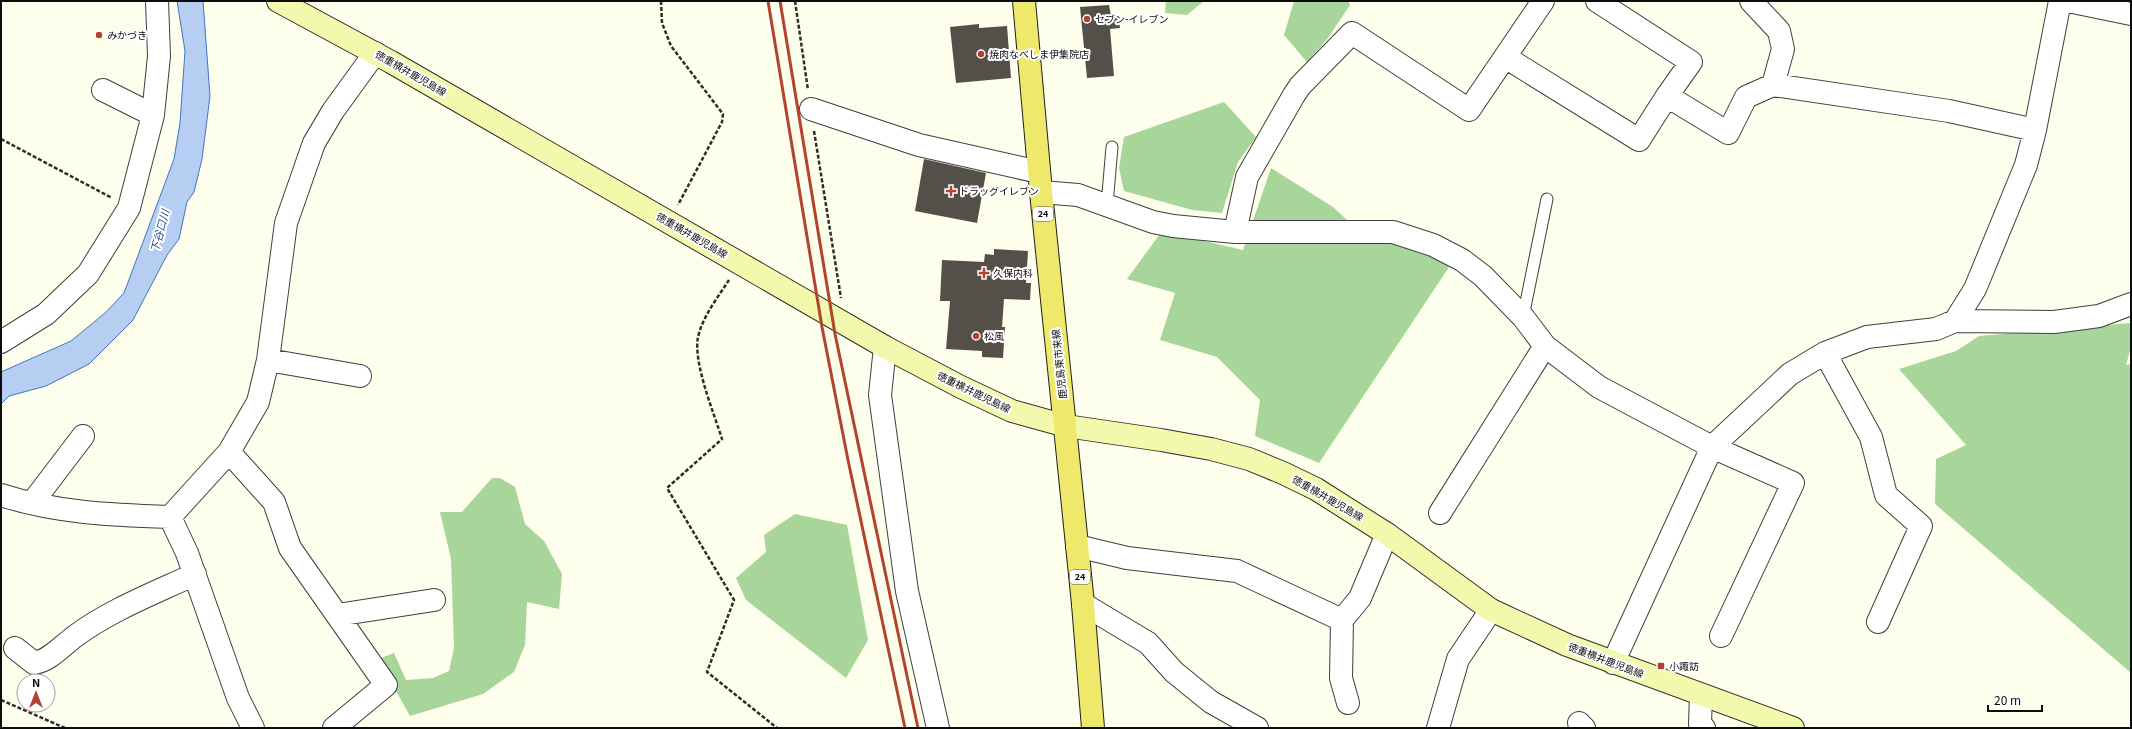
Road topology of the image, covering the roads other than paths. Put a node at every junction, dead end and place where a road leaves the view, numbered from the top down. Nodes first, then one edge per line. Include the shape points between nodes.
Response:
1 (157, 1) edge
2 (278, 1) edge
3 (1024, 1) edge
4 (1543, 1) edge
5 (1598, 1) edge
6 (1751, 1) edge
7 (2060, 1) edge
8 (2068, 1) edge
9 (309, 8) edge
10 (2131, 14) edge
11 (375, 53) junction
12 (1505, 57) junction
13 (1773, 85) junction
14 (103, 90) dead end
15 (1667, 96) junction
16 (811, 109) road end
17 (153, 115) junction
18 (2035, 130) junction
19 (1112, 147) dead end
20 (1040, 182) junction
21 (1547, 199) dead end
22 (1107, 205) junction
23 (1234, 232) junction
24 (2131, 304) edge
25 (1523, 317) junction
26 (1956, 321) junction
27 (1, 342) edge
28 (1545, 346) junction
29 (885, 347) junction
30 (1825, 353) junction
31 (268, 360) junction
32 (360, 376) dead end
33 (1066, 426) junction
34 (83, 436) dead end
35 (1712, 447) junction
36 (229, 452) junction
37 (1, 495) edge
38 (32, 503) junction
39 (1440, 513) dead end
40 (170, 518) junction
41 (1387, 534) junction
42 (1077, 546) junction
43 (195, 574) junction
44 (434, 600) dead end
45 (1083, 604) junction
46 (1491, 610) junction
47 (337, 615) junction
48 (1342, 620) junction
49 (1878, 622) dead end
50 (1720, 636) dead end
51 (15, 648) dead end
52 (1613, 663) junction
53 (1701, 695) junction
54 (1348, 702) dead end
55 (253, 728) edge
56 (334, 728) edge
57 (938, 728) edge
58 (1093, 728) edge
59 (1257, 728) edge
60 (1438, 728) edge
61 (1704, 728) edge
62 (1794, 728) edge

1 - 17 street via 159,56
2 - 9 main road, 徳重横井鹿児島線
3 - 20 main road, 鹿児島東市来線 / 24
4 - 12 street
5 - 15 street via 1691,62
6 - 13 street via 1779,31 1783,49
7 - 18 street
8 - 10 street
9 - 11 main road, 徳重横井鹿児島線
11 - 29 main road, 徳重横井鹿児島線
11 - 31 street via 333,111 314,143 286,223
12 - 15 street via 1639,140
12 - 23 street via 1470,110 1352,33 1300,86 1290,101 1247,176
13 - 15 street via 1746,97 1728,133
13 - 18 street via 1949,111
14 - 17 street
16 - 20 street
17 - 27 street via 129,208 88,274 46,314
18 - 26 street via 2026,165 1975,289
19 - 22 lane
20 - 22 street
20 - 33 main road, 鹿児島東市来線 / 24
21 - 25 lane
22 - 23 street via 1153,222
23 - 25 street via 1393,232 1433,245 1462,260 1488,281
24 - 26 street via 2099,316 2054,322
25 - 28 street
26 - 30 street via 1936,329 1867,338
28 - 35 street via 1599,387
28 - 39 street
29 - 33 main road, 徳重横井鹿児島線 via 961,388 1012,411
29 - 57 street via 880,395 907,591
30 - 35 street via 1790,374
30 - 49 street via 1871,437 1886,495 1921,526
31 - 32 street
31 - 36 street via 258,402
33 - 41 main road, 徳重横井鹿児島線 via 1211,449 1249,460 1283,472 1316,489
33 - 42 main road, 鹿児島東市来線 / 24
34 - 38 street
35 - 50 street via 1793,483
35 - 52 street
36 - 40 street
36 - 47 street via 274,502 290,548
37 - 38 street
38 - 40 street via 101,515
40 - 43 street
41 - 46 main road, 徳重横井鹿児島線
41 - 48 street via 1360,598
42 - 45 main road, 鹿児島東市来線 / 24
42 - 48 street via 1127,558 1237,571
43 - 51 street via 76,635 42,662 34,663
43 - 55 street via 238,698
44 - 47 street
45 - 58 main road, 鹿児島東市来線 / 24
45 - 59 street via 1148,643 1174,672 1211,702
46 - 52 main road, 徳重横井鹿児島線 via 1531,630
46 - 60 street via 1458,659
47 - 56 street via 386,685
48 - 54 street via 1341,678
52 - 53 main road, 徳重横井鹿児島線
53 - 61 street via 1700,724
53 - 62 main road, 徳重横井鹿児島線

